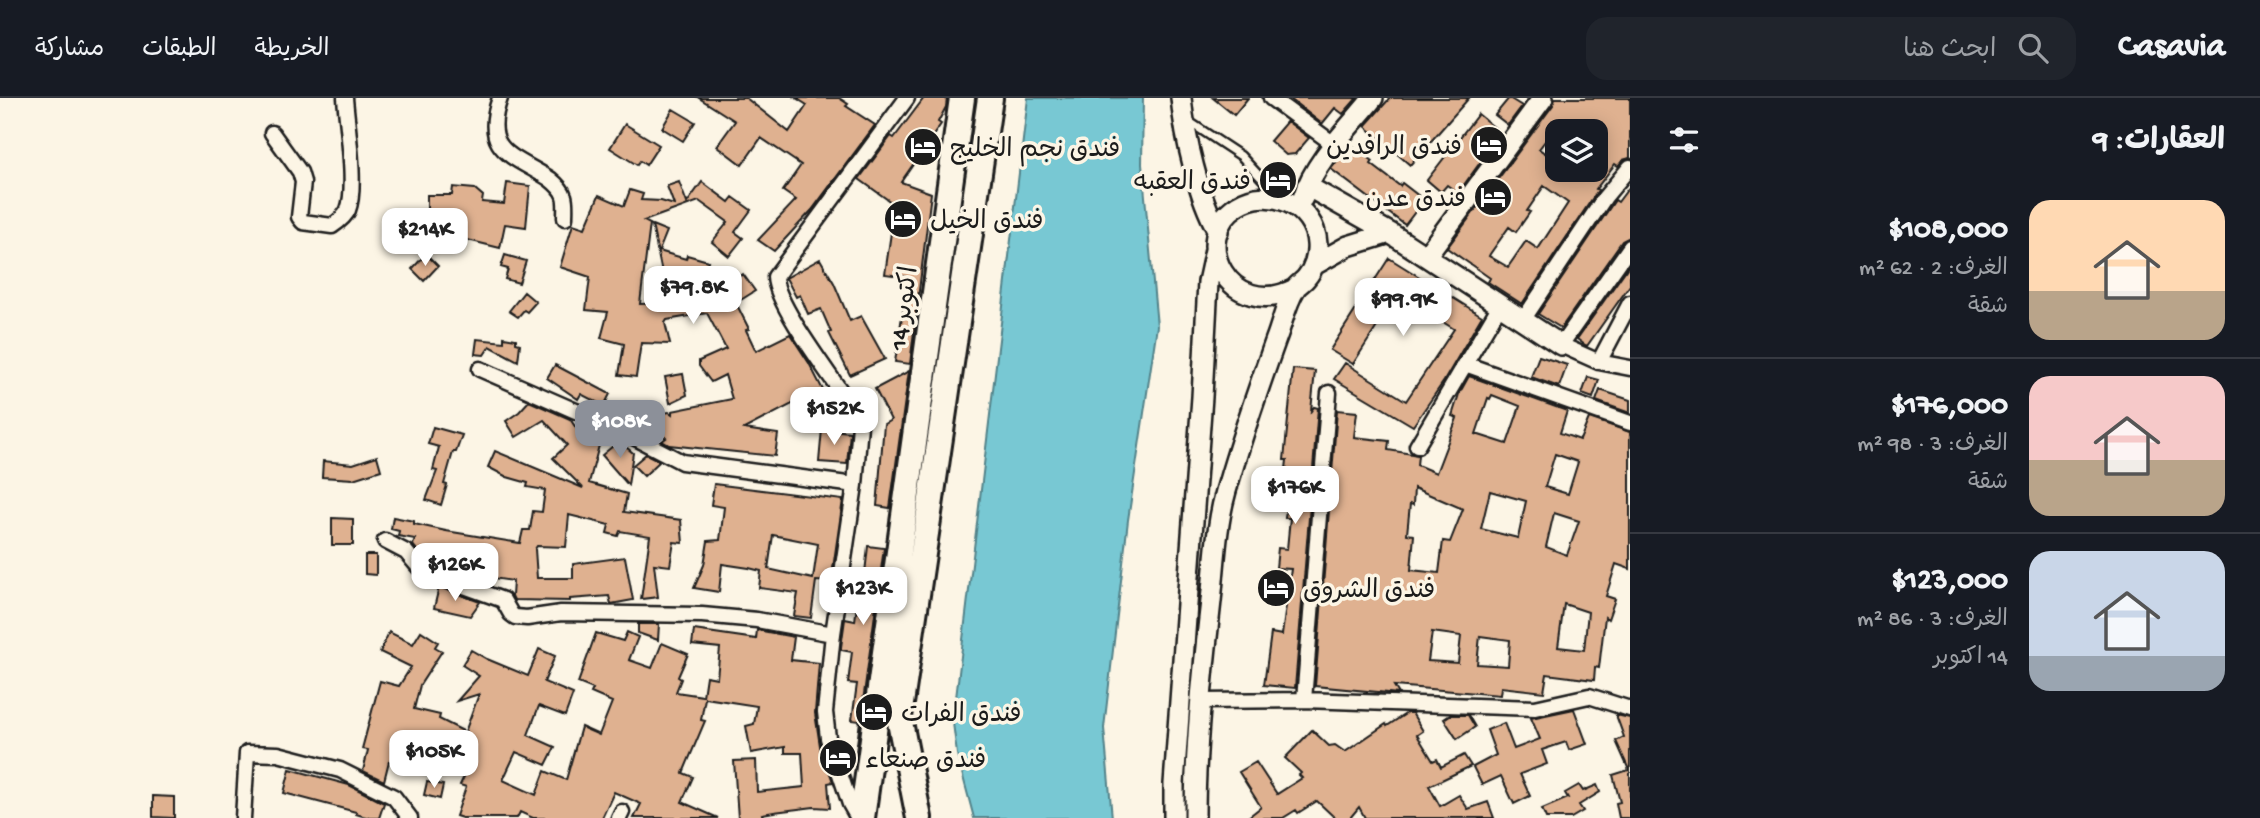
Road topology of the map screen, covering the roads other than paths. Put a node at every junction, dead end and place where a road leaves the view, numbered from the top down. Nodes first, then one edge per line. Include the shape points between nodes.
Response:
1 (345, 98) edge
2 (500, 98) edge
3 (907, 98) edge
4 (961, 98) edge
5 (990, 98) edge
6 (1271, 98) edge
7 (1373, 98) edge
8 (1543, 98) edge
9 (1182, 108) edge
10 (272, 133) dead end
11 (1335, 145) junction
12 (1630, 167) edge
13 (1307, 186) junction
14 (1280, 198) junction
15 (1299, 209) junction
16 (565, 218) dead end
17 (1390, 233) junction
18 (1216, 240) junction
19 (1630, 247) edge
20 (1426, 256) junction
21 (1314, 265) junction
22 (1295, 289) junction
23 (1630, 303) edge
24 (1500, 305) junction
25 (1524, 320) junction
26 (1561, 345) junction
27 (1599, 362) junction
28 (1465, 365) junction
29 (1630, 368) edge
30 (480, 369) dead end
31 (1329, 393) dead end
32 (1630, 423) edge
33 (1417, 446) dead end
34 (855, 485) junction
35 (384, 541) dead end
36 (833, 634) junction
37 (1304, 700) junction
38 (1200, 701) junction
39 (1630, 709) edge
40 (243, 818) edge
41 (410, 818) edge
42 (860, 818) edge
43 (919, 818) edge
44 (1174, 818) edge
45 (1195, 818) edge

1 - 10 street via 349,207 332,226 303,222 299,217 300,172
2 - 16 street via 494,127 497,144 554,182 564,193
3 - 34 street via 775,277 787,310 858,417
4 - 42 highway, 14 اكتوبر
5 - 43 highway via 899,717
6 - 11 street
7 - 11 main road
8 - 20 main road
9 - 14 lane via 1241,156
9 - 18 main road
11 - 13 main road
12 - 25 street
13 - 15 main road
13 - 17 main road
14 - 15 main road
14 - 18 main road via 1265,196 1242,202 1225,217
15 - 21 main road via 1315,232
17 - 20 main road
17 - 21 main road via 1348,246
18 - 22 main road via 1223,274 1243,292 1269,298
18 - 44 main road via 1206,309
19 - 26 street
20 - 24 main road
21 - 22 main road
22 - 38 main road via 1225,494
23 - 27 street
24 - 25 main road
24 - 28 street
25 - 26 main road
26 - 27 street
27 - 29 street
28 - 32 street
28 - 33 street
30 - 34 street via 682,462
31 - 37 street
34 - 36 street
35 - 36 street via 406,552 422,572 503,600 515,617 561,613 702,615
36 - 42 street via 825,712 828,738 850,804
37 - 38 street
37 - 39 street via 1535,708 1589,696
38 - 45 main road
40 - 41 street via 247,753 278,754 340,770 394,797

